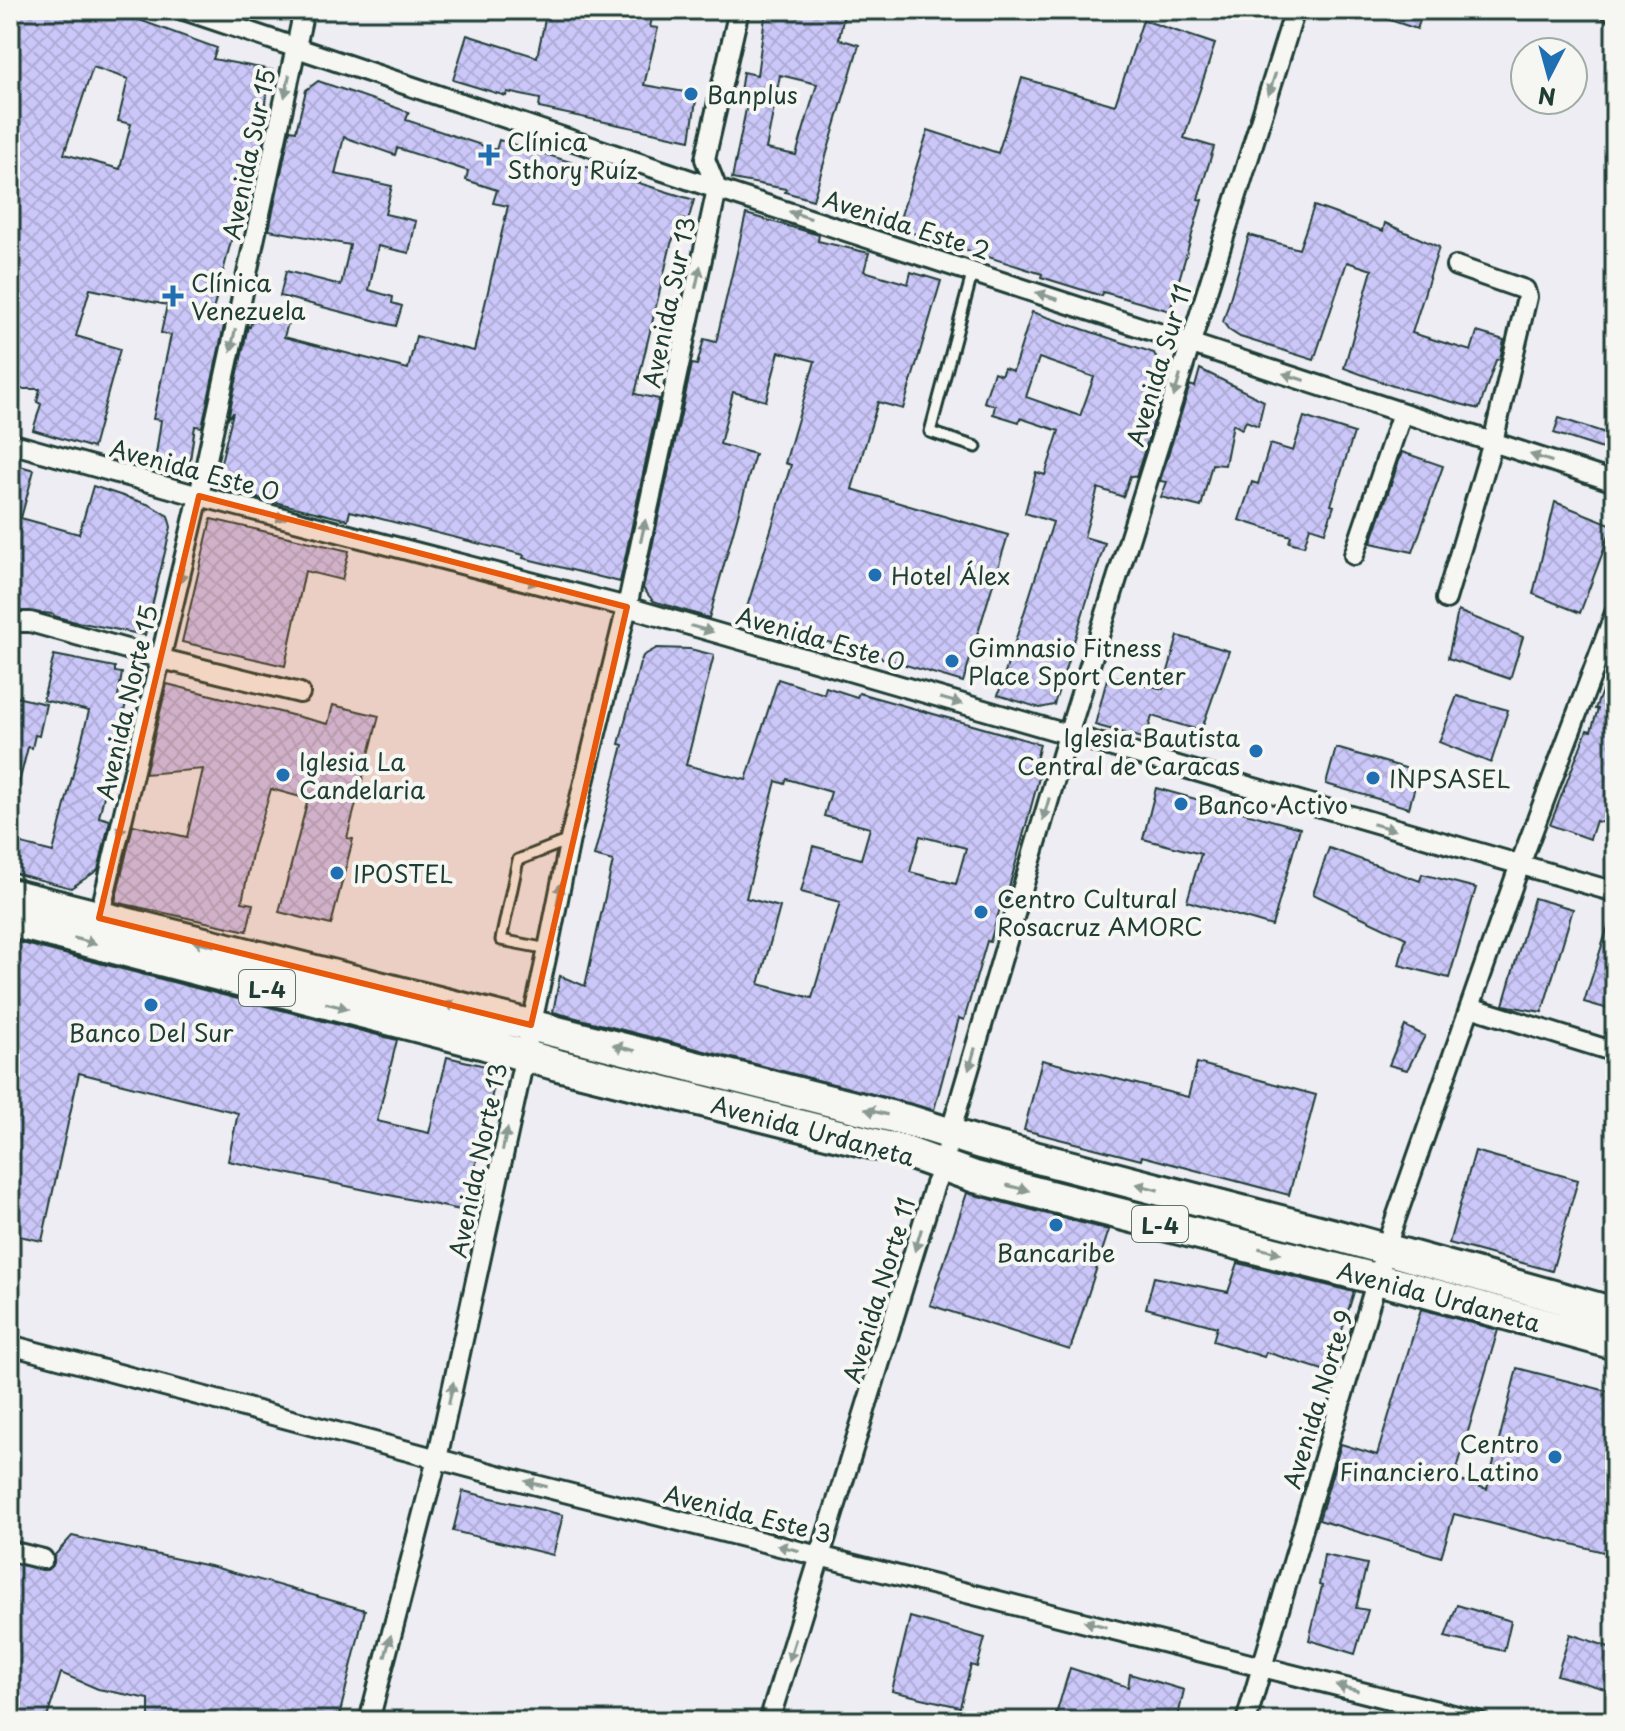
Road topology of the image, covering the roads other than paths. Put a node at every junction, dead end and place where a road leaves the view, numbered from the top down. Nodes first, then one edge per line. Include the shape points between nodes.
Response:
1 (184, 10) edge
2 (304, 10) edge
3 (739, 10) edge
4 (1295, 10) edge
5 (295, 49) junction
6 (717, 189) junction
7 (1456, 266) dead end
8 (973, 271) junction
9 (1190, 343) junction
10 (1402, 413) junction
11 (1493, 442) junction
12 (10, 443) edge
13 (976, 447) dead end
14 (1615, 482) edge
15 (199, 496) junction
16 (1354, 555) dead end
17 (1446, 599) dead end
18 (627, 607) junction
19 (1615, 613) edge
20 (10, 622) edge
21 (162, 659) junction
22 (300, 693) dead end
23 (1068, 735) junction
24 (570, 839) junction
25 (1519, 867) junction
26 (1615, 892) edge
27 (10, 894) edge
28 (99, 918) junction
29 (10, 921) edge
30 (548, 949) junction
31 (1470, 1007) junction
32 (531, 1025) junction
33 (1615, 1052) edge
34 (524, 1056) junction
35 (951, 1134) junction
36 (943, 1167) junction
37 (1385, 1249) junction
38 (1378, 1279) junction
39 (1615, 1313) edge
40 (1615, 1344) edge
41 (10, 1345) edge
42 (437, 1459) junction
43 (10, 1551) edge
44 (822, 1556) junction
45 (43, 1559) dead end
46 (1262, 1666) junction
47 (369, 1721) edge
48 (769, 1721) edge
49 (1246, 1721) edge
50 (1477, 1721) edge

1 - 5 street, Avenida Este 2
2 - 5 street, Avenida Sur 15
3 - 6 street, Avenida Sur 13 via 705,159
4 -> 9 street, Avenida Sur 11
5 - 6 street, Avenida Este 2
5 -> 15 street, Avenida Sur 15
8 -> 6 street, Avenida Este 2
18 -> 6 street, Avenida Sur 13
7 - 11 street via 1525,290 1527,297
9 -> 8 street, Avenida Este 2
8 - 13 lane via 930,432
10 -> 9 street, Avenida Este 2
9 -> 23 street, Avenida Sur 11
10 - 11 street, Avenida Este 2
10 - 16 street
14 -> 11 street, Avenida Este 2
11 - 17 street
12 - 15 street, Avenida Este 0
15 -> 18 street, Avenida Este 0
15 -> 21 street, Avenida Norte 15
18 -> 23 street, Avenida Este 0
18 - 24 street, Avenida Norte 13
19 - 25 street, Avenida Norte 9
20 - 21 street via 30,622
21 - 22 street
21 -> 28 street, Avenida Norte 15
23 -> 25 street, Avenida Este 0
23 -> 35 street, Avenida Norte 11
30 -> 24 street, Avenida Norte 13
24 - 30 lane via 518,860 501,940
25 - 26 street, Avenida Este 0
25 - 31 street, Avenida Norte 9
27 - 28 main road, Avenida Urdaneta / L-4
32 -> 28 main road, Avenida Urdaneta / L-4
29 -> 34 main road, Avenida Urdaneta / L-4
30 - 32 street, Avenida Norte 13
31 - 33 street
31 - 37 street, Avenida Norte 9
32 - 34 street, Avenida Norte 13
35 -> 32 main road, Avenida Urdaneta / L-4
34 - 36 main road, Avenida Urdaneta / L-4 via 903,1151
42 -> 34 street, Avenida Norte 13
35 - 36 street, Avenida Norte 11
37 -> 35 main road, Avenida Urdaneta / L-4
36 -> 38 main road, Avenida Urdaneta / L-4
36 -> 44 street, Avenida Norte 11
37 - 38 street, Avenida Norte 9
37 - 39 main road, Avenida Urdaneta / L-4
38 - 40 main road, Avenida Urdaneta / L-4
38 - 46 street, Avenida Norte 9
41 - 42 street, Avenida Este 3
44 -> 42 street, Avenida Este 3
47 -> 42 street, Avenida Norte 13
43 - 45 street
46 -> 44 street, Avenida Este 3
44 -> 48 street, Avenida Norte 11
46 - 49 street, Avenida Norte 9
50 -> 46 street, Avenida Este 3

